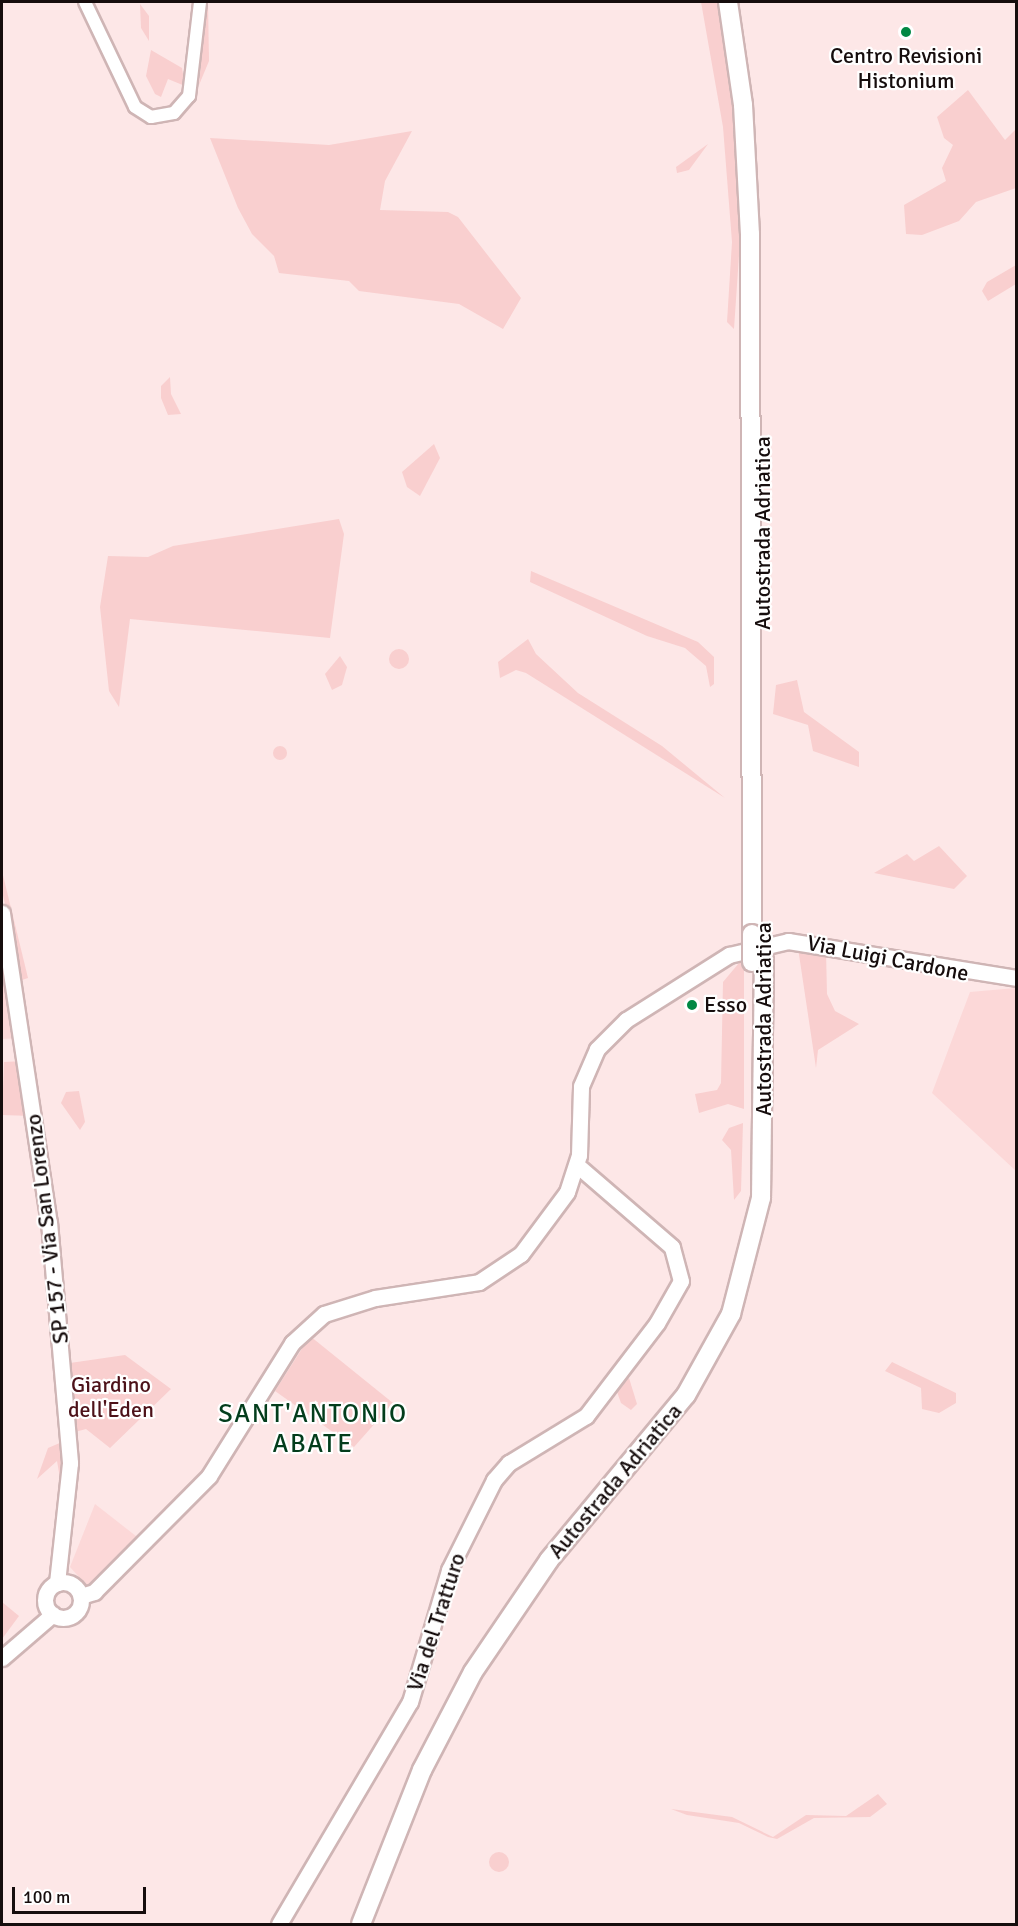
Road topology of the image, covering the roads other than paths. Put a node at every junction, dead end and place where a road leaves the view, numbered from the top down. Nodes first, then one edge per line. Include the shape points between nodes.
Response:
1 (85, 2) edge
2 (200, 2) edge
3 (728, 2) edge
4 (740, 2) edge
5 (2, 913) edge
6 (758, 933) junction
7 (1017, 978) edge
8 (577, 1165) junction
9 (642, 1442) junction
10 (57, 1584) junction
11 (81, 1596) junction
12 (53, 1614) junction
13 (2, 1658) edge
14 (279, 1924) edge
15 (349, 1924) edge
16 (361, 1924) edge

1 - 2 street via 135,107 151,117 174,113 189,96
3 - 6 highway, Autostrada Adriatica via 743,105 750,234
4 - 6 highway, Autostrada Adriatica via 762,212
5 - 10 main road, SP 157 - Via San Lorenzo via 56,1297 70,1463
6 - 9 highway, Autostrada Adriatica via 758,1123 744,1227 724,1300 687,1373
7 - 8 main road, Via Luigi Cardone via 968,974 822,944 788,941 743,949 626,1020 597,1049 581,1086
8 - 11 main road, Via Luigi Cardone via 545,1228 495,1275 345,1306 309,1326 292,1343 209,1476 94,1592
8 - 14 main road, Via del Tratturo via 672,1247 681,1281 657,1323 586,1416 508,1463 494,1480 449,1570 410,1702
9 - 15 highway, Autostrada Adriatica via 540,1553 464,1665 412,1766
9 - 16 highway, Autostrada Adriatica via 549,1560 473,1672 422,1770
10 - 11 main road via 69,1583
10 - 12 main road via 46,1597
11 - 12 main road, Via Luigi Cardone via 72,1615
12 - 13 main road, Via Luigi Cardone

